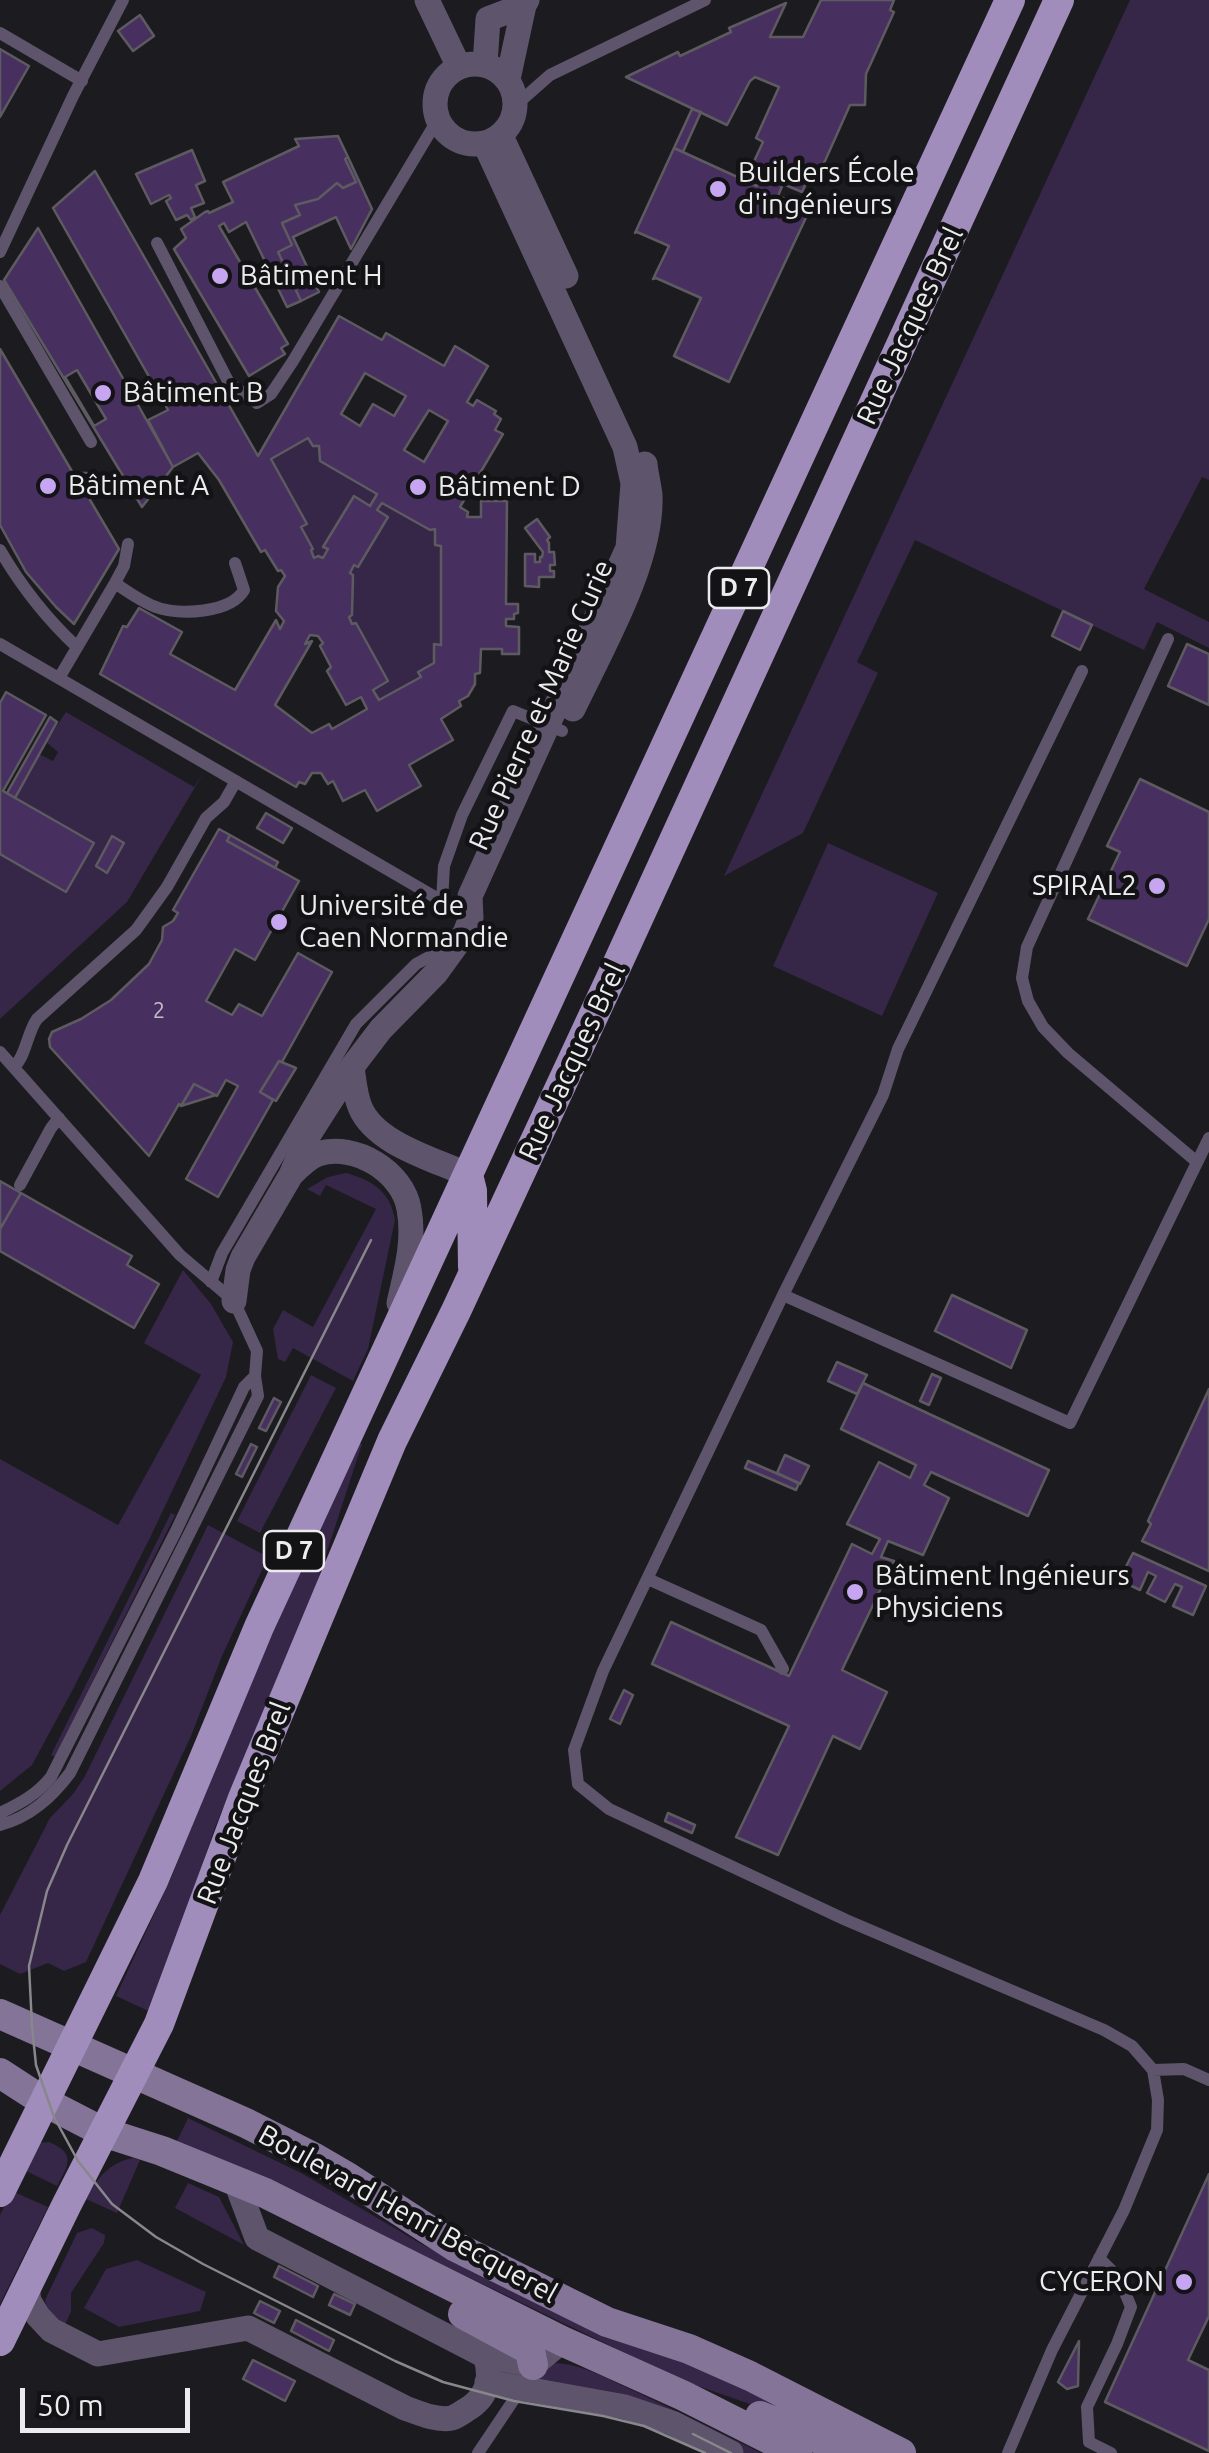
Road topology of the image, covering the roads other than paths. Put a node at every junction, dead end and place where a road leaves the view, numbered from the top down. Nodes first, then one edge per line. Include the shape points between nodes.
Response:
1 (123, 0) edge
2 (428, 0) edge
3 (705, 0) edge
4 (1010, 0) edge
5 (1059, 0) edge
6 (525, 2) edge
7 (0, 33) edge
8 (485, 64) junction
9 (459, 67) junction
10 (508, 79) junction
11 (82, 80) junction
12 (516, 104) junction
13 (443, 129) junction
14 (493, 140) junction
15 (157, 243) dead end
16 (0, 252) edge
17 (0, 286) edge
18 (91, 442) dead end
19 (128, 544) dead end
20 (0, 550) edge
21 (236, 563) dead end
22 (115, 583) junction
23 (1168, 639) dead end
24 (0, 644) edge
25 (77, 648) junction
26 (1082, 671) dead end
27 (59, 678) junction
28 (555, 728) junction
29 (236, 782) junction
30 (442, 901) junction
31 (470, 907) junction
32 (452, 952) junction
33 (0, 1052) edge
34 (14, 1067) junction
35 (352, 1068) junction
36 (59, 1118) junction
37 (1209, 1138) edge
38 (1197, 1162) junction
39 (291, 1175) junction
40 (468, 1175) junction
41 (20, 1185) dead end
42 (473, 1275) junction
43 (211, 1282) junction
44 (783, 1295) junction
45 (234, 1301) junction
46 (390, 1342) junction
47 (256, 1376) junction
48 (648, 1579) junction
49 (783, 1669) dead end
50 (0, 1813) edge
51 (0, 1825) edge
52 (0, 2014) edge
53 (71, 2044) junction
54 (1153, 2070) junction
55 (133, 2073) junction
56 (0, 2074) edge
57 (1209, 2080) edge
58 (44, 2101) junction
59 (103, 2132) junction
60 (236, 2182) junction
61 (0, 2192) edge
62 (356, 2236) junction
63 (1099, 2258) junction
64 (27, 2288) junction
65 (0, 2341) edge
66 (562, 2342) junction
67 (485, 2356) junction
68 (527, 2378) junction
69 (487, 2382) junction
70 (684, 2396) junction
71 (478, 2453) edge
72 (731, 2453) edge
73 (797, 2453) edge
74 (855, 2453) edge
75 (901, 2453) edge
76 (1008, 2453) edge
77 (1111, 2453) edge

1 - 11 lane
2 - 9 street
3 - 12 lane via 550,75
4 - 40 main road, Rue Jacques Brel / D 7
5 - 42 main road, Rue Jacques Brel / D 7
6 - 8 street via 488,19
6 - 10 street
7 - 11 lane
8 - 9 street
8 - 10 street
9 - 13 street via 436,94
10 - 12 street
11 - 16 lane
12 - 14 street
13 - 14 street via 473,145
13 - 15 lane via 432,129 293,361 258,402 229,383
14 - 28 street, Rue Pierre et Marie Curie via 626,447 633,483 628,548
17 - 18 lane
19 - 22 lane
20 - 25 lane via 32,599
21 - 22 lane via 244,590 229,605 211,609 169,611
22 - 25 lane
23 - 38 lane via 1027,946 1022,978 1042,1027
24 - 27 lane
25 - 27 lane
26 - 44 lane
27 - 29 lane
28 - 30 lane via 514,711 462,815 444,866
28 - 31 street, Rue Pierre et Marie Curie
29 - 30 lane
29 - 34 lane via 206,818 147,917 37,1019
30 - 31 lane
31 - 32 street, Rue Pierre et Marie Curie via 465,933
32 - 35 street, Rue Pierre et Marie Curie
32 - 43 lane via 416,964 356,1024
33 - 34 lane
34 - 36 lane
35 - 39 street, Rue Pierre et Marie Curie
35 - 40 street via 362,1112 372,1124 399,1145
36 - 41 lane
36 - 43 lane
37 - 38 lane
38 - 44 lane via 1070,1423
39 - 45 street, Rue Pierre et Marie Curie via 244,1256
39 - 46 street via 308,1158 344,1152 372,1162 399,1184 412,1232
40 - 42 main road
40 - 46 main road, Rue Jacques Brel / D 7
42 - 55 main road, Rue Jacques Brel / D 7 via 392,1441 243,1798 160,2024
43 - 45 lane
44 - 48 lane
45 - 47 lane via 257,1351
46 - 53 main road, Rue Jacques Brel / D 7 via 259,1626 149,1889
47 - 50 lane via 244,1387 51,1777 25,1802
47 - 51 lane via 258,1396 70,1773 21,1820
48 - 49 lane via 761,1630
48 - 54 lane via 574,1750 578,1784 636,1822 1104,2030 1132,2046
52 - 53 main road, Boulevard Henri Becquerel
53 - 55 main road, Boulevard Henri Becquerel
53 - 58 main road, Rue Jacques Brel / D 7
54 - 57 lane via 1184,2068
54 - 63 lane via 1157,2130
55 - 59 main road, Rue Jacques Brel / D 7
55 - 75 main road, Boulevard Henri Becquerel via 313,2158 454,2246 608,2322 720,2362
56 - 58 main road, Boulevard Henri Becquerel
58 - 59 main road, Boulevard Henri Becquerel
58 - 61 main road, D 7
59 - 60 main road, Boulevard Henri Becquerel
59 - 64 main road, D 7
60 - 62 main road, Boulevard Henri Becquerel
60 - 67 street via 256,2238
62 - 66 main road, Boulevard Henri Becquerel
62 - 68 main road via 398,2279 530,2350
63 - 76 lane
63 - 77 lane via 1119,2278 1131,2307 1087,2407 1089,2442
64 - 65 main road, D 7
64 - 69 street via 52,2330 98,2354 248,2328 429,2417 453,2418 476,2404
66 - 68 street
66 - 70 main road, Boulevard Henri Becquerel
67 - 68 street
67 - 69 street
68 - 69 street
68 - 71 lane
68 - 72 street via 672,2423
70 - 73 main road, Boulevard Henri Becquerel
70 - 74 main road, Boulevard Henri Becquerel via 774,2420

